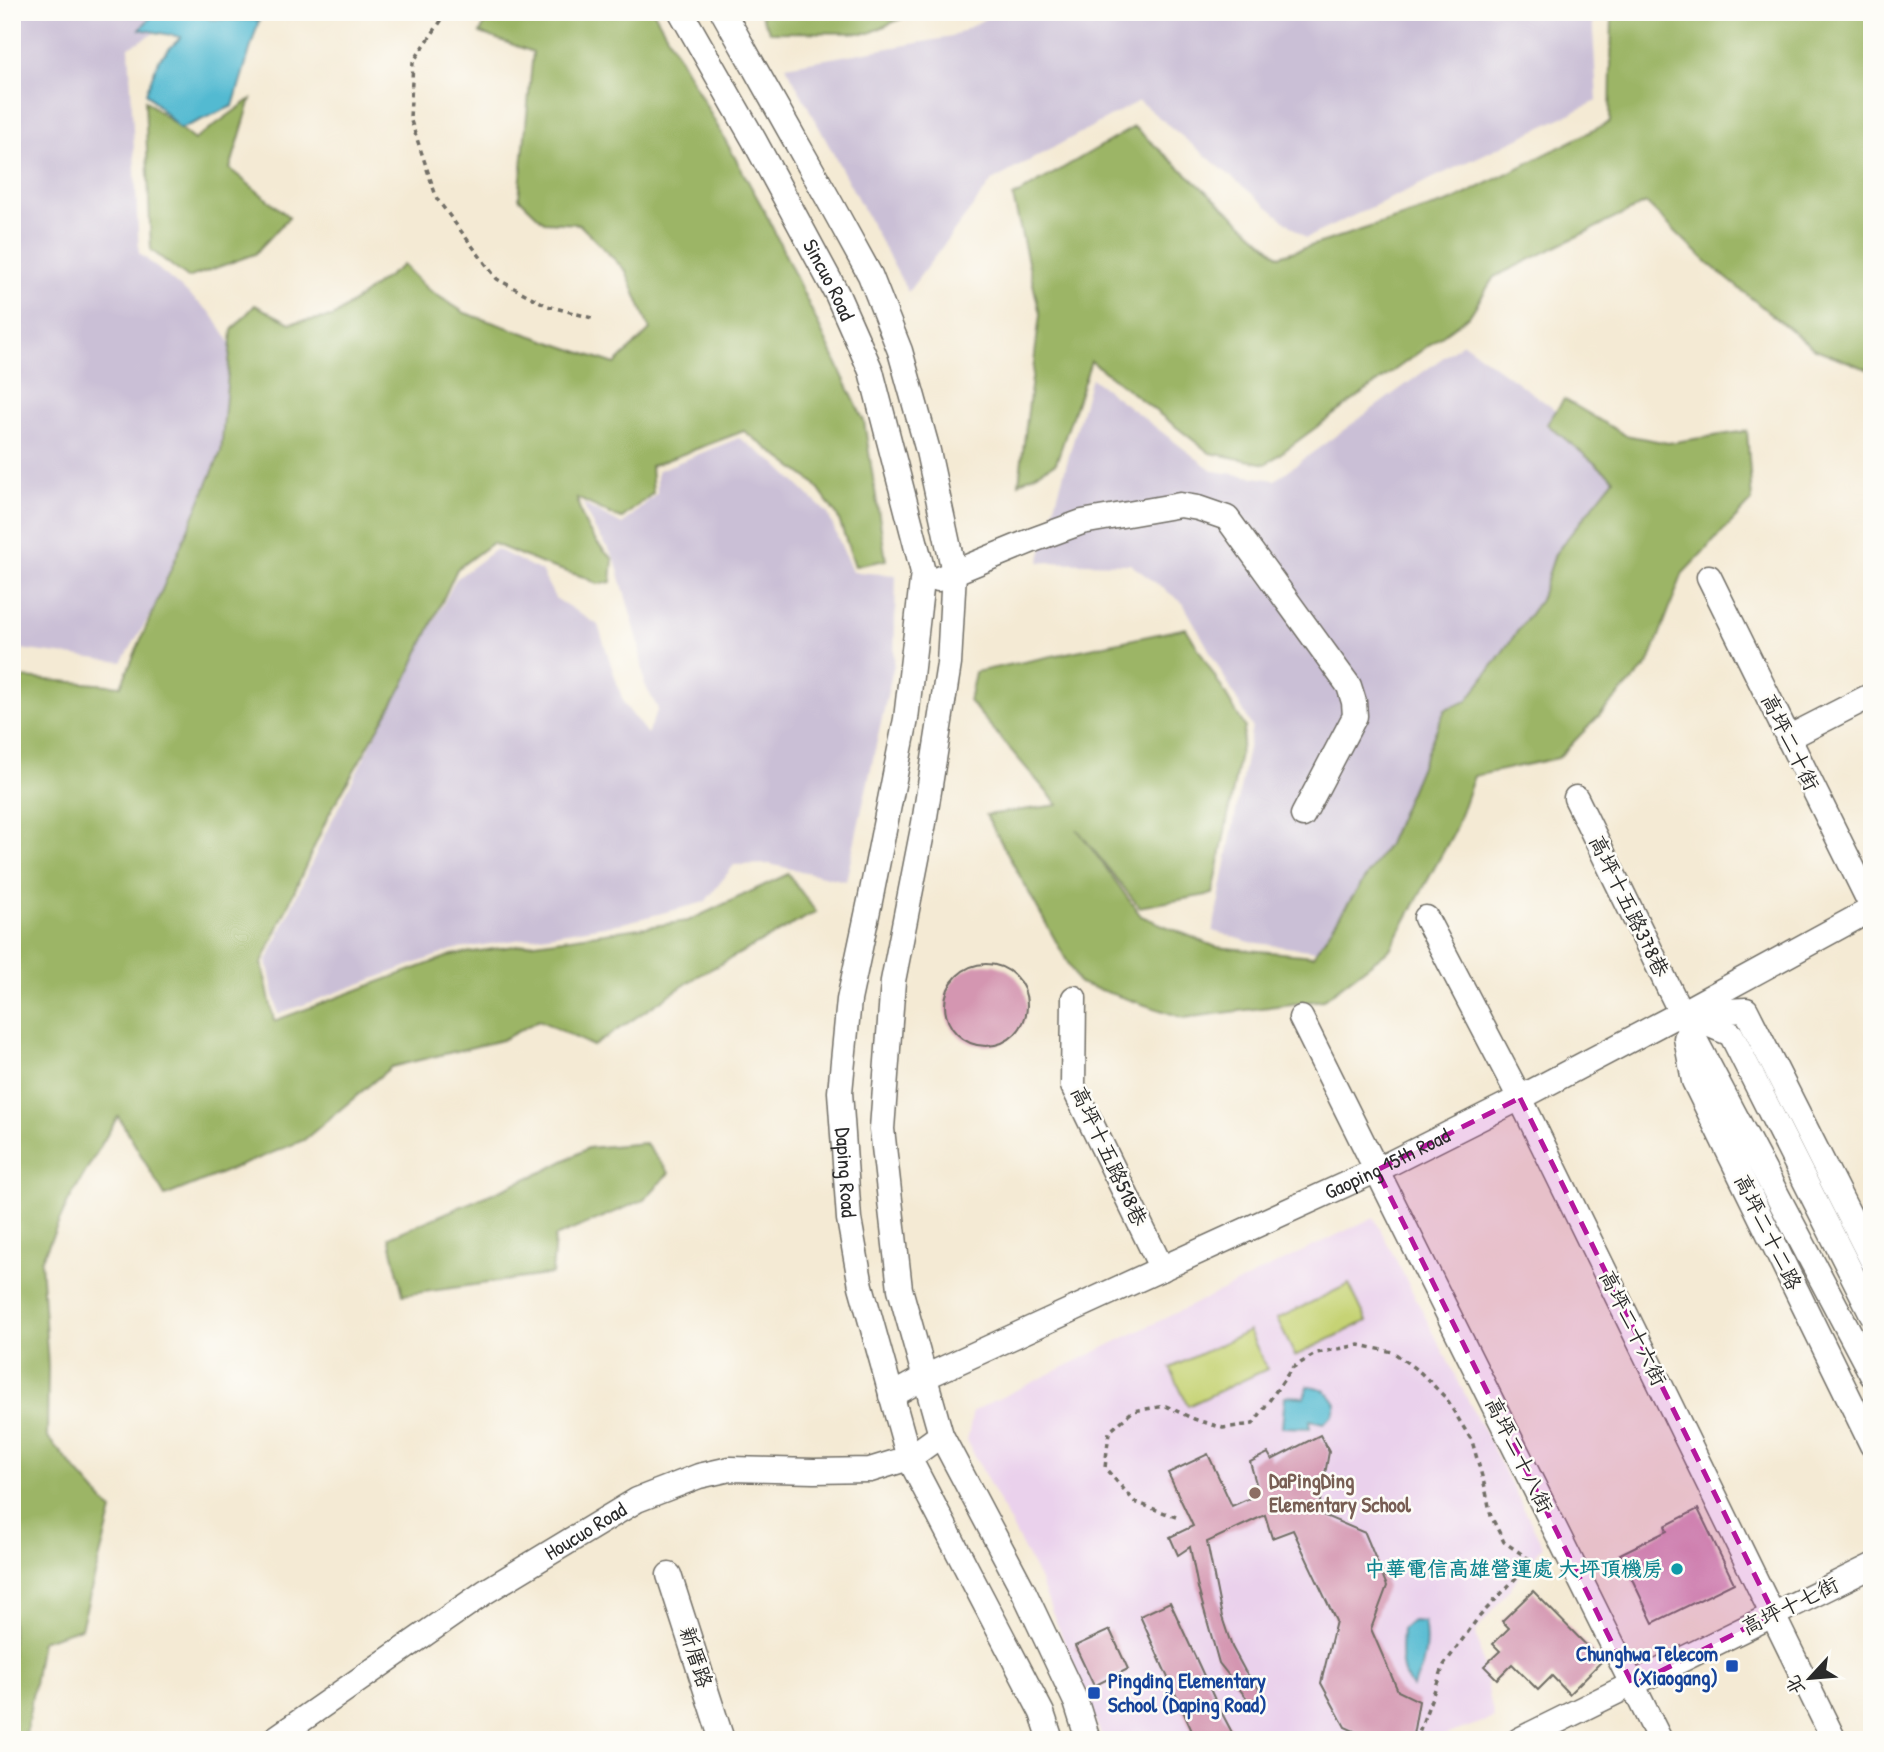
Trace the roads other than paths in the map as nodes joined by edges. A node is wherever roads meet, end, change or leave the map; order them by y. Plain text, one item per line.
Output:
1 (681, 12) edge
2 (723, 12) edge
3 (954, 572) junction
4 (1709, 577) dead end
5 (922, 578) junction
6 (1872, 695) edge
7 (1788, 738) junction
8 (1576, 798) dead end
9 (1303, 815) dead end
10 (1872, 908) edge
11 (1426, 918) dead end
12 (1074, 998) dead end
13 (1681, 1013) junction
14 (1301, 1018) dead end
15 (1520, 1098) junction
16 (1377, 1170) junction
17 (1872, 1260) edge
18 (1162, 1269) junction
19 (1872, 1314) edge
20 (1872, 1375) edge
21 (925, 1377) junction
22 (891, 1396) junction
23 (940, 1435) junction
24 (1872, 1446) edge
25 (909, 1458) junction
26 (1872, 1566) edge
27 (669, 1575) dead end
28 (1774, 1614) junction
29 (1633, 1685) junction
30 (273, 1740) edge
31 (722, 1740) edge
32 (1051, 1740) edge
33 (1088, 1740) edge
34 (1519, 1740) edge
35 (1660, 1740) edge
36 (1834, 1740) edge

1 - 5 street, Sincuo Road
2 - 3 street, Sincuo Road
3 - 5 street
3 - 9 street
3 - 21 street, Daping Road
4 - 7 street, 高坪二十街
5 - 22 street, Daping Road
6 - 7 street
7 - 10 street, 高坪二十街
8 - 13 street, 高坪十五路378巷
10 - 13 street, Gaoping 15th Road
11 - 15 street, 高坪二十六街
12 - 18 street, 高坪十五路518巷
13 - 15 street, Gaoping 15th Road
13 - 17 street
13 - 19 street
13 - 20 street, 高坪二十二路
13 - 24 street, 高坪二十二路
14 - 16 street, 高坪二十八街
15 - 16 street, Gaoping 15th Road
15 - 28 street, 高坪二十六街
16 - 18 street, Gaoping 15th Road
16 - 29 street, 高坪二十八街
18 - 21 street, Gaoping 15th Road
21 - 22 street, Gaoping 15th Road
21 - 23 street, Daping Road
22 - 25 street, Daping Road
23 - 25 street, Houcuo Road
23 - 33 street, Daping Road
25 - 30 street, Houcuo Road
25 - 32 street, Daping Road
26 - 28 street, 高坪十七街
27 - 31 street, 新厝路
28 - 29 street, 高坪十七街
28 - 36 street, 高坪二十六街
29 - 34 street, 高坪十七街
29 - 35 street, 高坪二十八街

